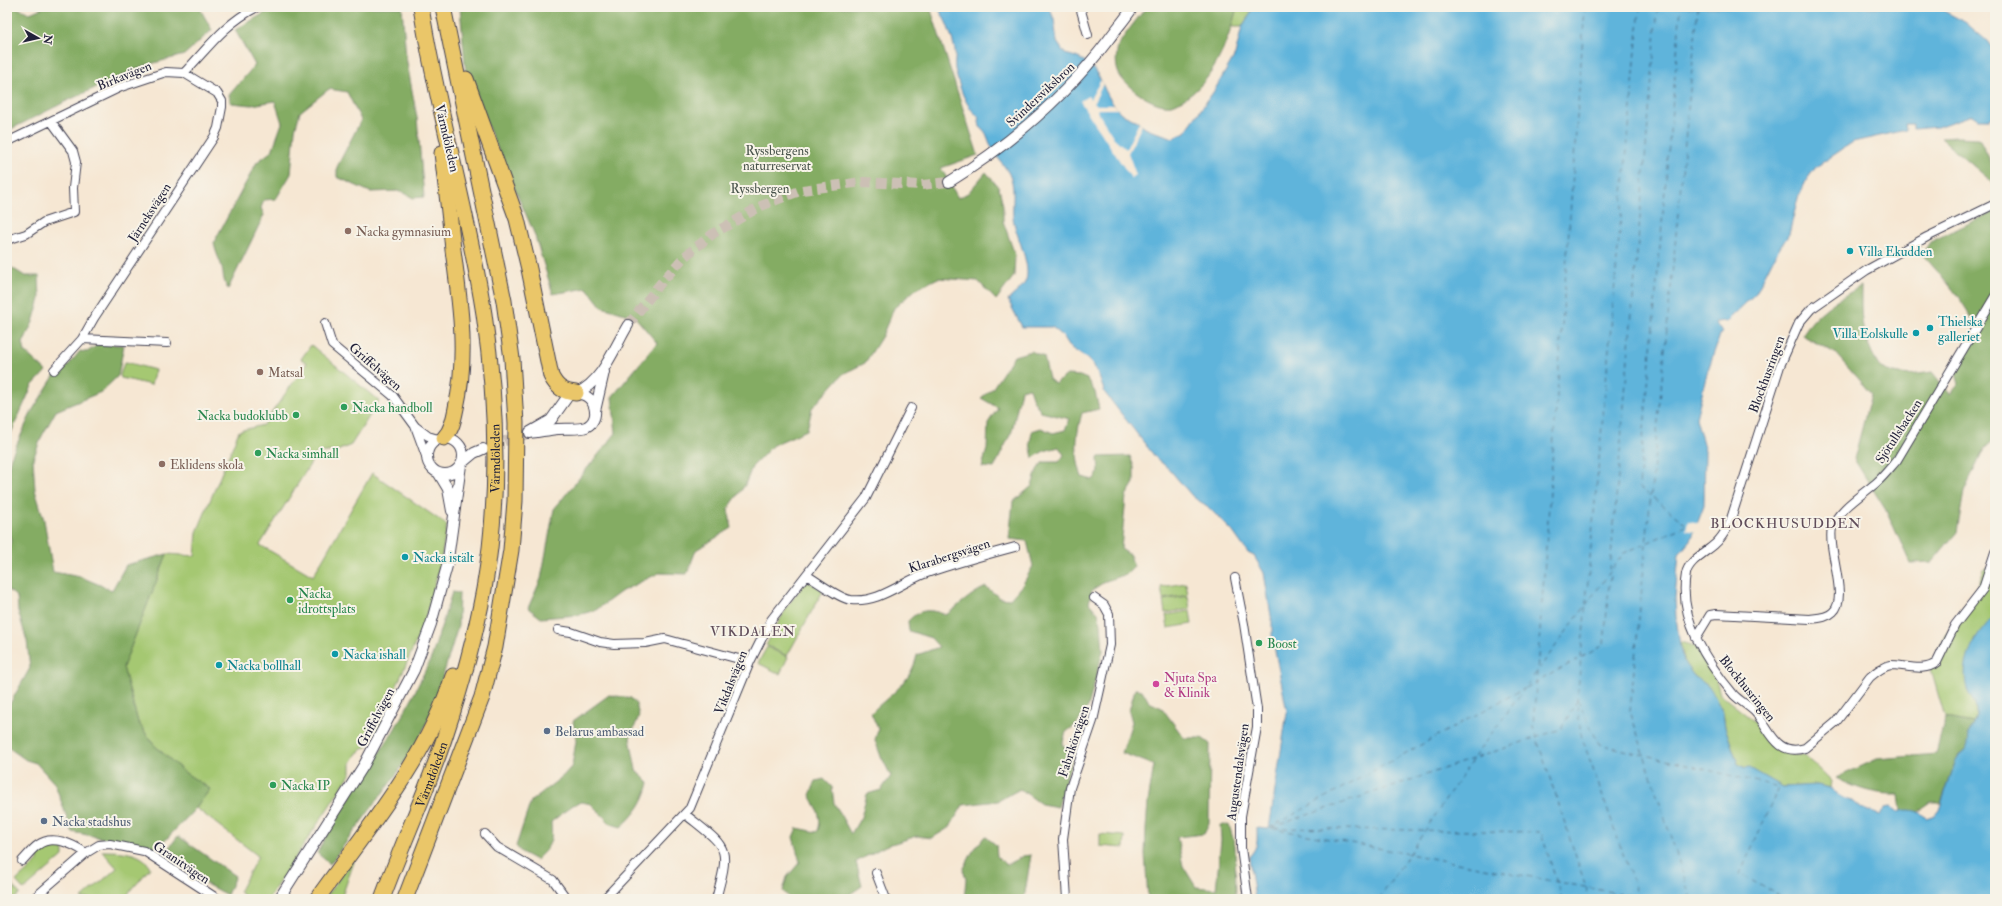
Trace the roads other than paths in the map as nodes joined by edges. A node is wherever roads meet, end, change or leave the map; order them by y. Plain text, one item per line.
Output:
1 (257, 7) edge
2 (421, 7) edge
3 (443, 7) edge
4 (1080, 7) edge
5 (1133, 7) edge
6 (1088, 35) dead end
7 (449, 36) junction
8 (432, 67) junction
9 (184, 74) junction
10 (51, 121) junction
11 (7, 142) edge
12 (949, 182) tunnel mouth
13 (1995, 204) edge
14 (7, 240) edge
15 (1995, 296) edge
16 (324, 323) dead end
17 (628, 325) tunnel mouth
18 (82, 339) junction
19 (166, 342) dead end
20 (611, 356) junction
21 (54, 370) dead end
22 (576, 393) junction
23 (911, 408) dead end
24 (595, 413) junction
25 (415, 426) junction
26 (441, 439) junction
27 (459, 445) junction
28 (426, 456) junction
29 (461, 464) junction
30 (440, 474) junction
31 (453, 529) junction
32 (1015, 547) dead end
33 (1995, 552) edge
34 (806, 575) junction
35 (1235, 578) dead end
36 (484, 587) junction
37 (1094, 598) dead end
38 (558, 630) dead end
39 (1696, 638) junction
40 (750, 662) junction
41 (482, 697) junction
42 (685, 814) junction
43 (485, 834) dead end
44 (86, 853) junction
45 (22, 861) dead end
46 (876, 873) dead end
47 (33, 899) edge
48 (218, 899) edge
49 (279, 899) edge
50 (317, 899) edge
51 (382, 899) edge
52 (405, 899) edge
53 (416, 899) edge
54 (567, 899) edge
55 (604, 899) edge
56 (716, 899) edge
57 (886, 899) edge
58 (1067, 899) edge
59 (1248, 899) edge

1 - 9 street
2 - 8 highway, Värmdöleden
3 - 7 highway, Värmdöleden
4 - 6 street
5 - 12 street, Svindersviksbron
7 - 22 highway
7 - 41 highway, Värmdöleden
8 - 26 highway
8 - 36 highway, Värmdöleden
9 - 10 street, Birkavägen
9 - 18 street, Järneksvägen
10 - 11 street, Birkavägen
10 - 14 street
13 - 39 street, Blockhusringen
15 - 39 street, Sjötullsbacken
16 - 25 street, Griffelvägen
17 - 20 street
18 - 19 street
18 - 21 street, Järneksvägen
20 - 22 street
20 - 24 street
22 - 24 street
22 - 24 street
23 - 34 street, Vikdalsvägen
25 - 26 street, Griffelvägen
25 - 28 street, Griffelvägen
26 - 27 street
26 - 28 street
27 - 29 street
27 - 29 street
28 - 30 street
29 - 30 street
29 - 31 street, Griffelvägen
30 - 31 street, Griffelvägen
31 - 49 street, Griffelvägen
32 - 34 street, Klarabergsvägen
33 - 39 street, Blockhusringen
34 - 40 street, Vikdalsvägen
35 - 59 street, Augustendalsvägen
36 - 50 highway
36 - 51 highway, Värmdöleden
37 - 58 street, Fabrikörvägen
38 - 40 street
40 - 42 street, Vikdalsvägen
41 - 52 highway, Värmdöleden
41 - 53 highway
42 - 55 street, Vikdalsvägen
42 - 56 street
43 - 54 street
44 - 45 street
44 - 47 street, Granitvägen
44 - 48 street, Granitvägen
46 - 57 street

